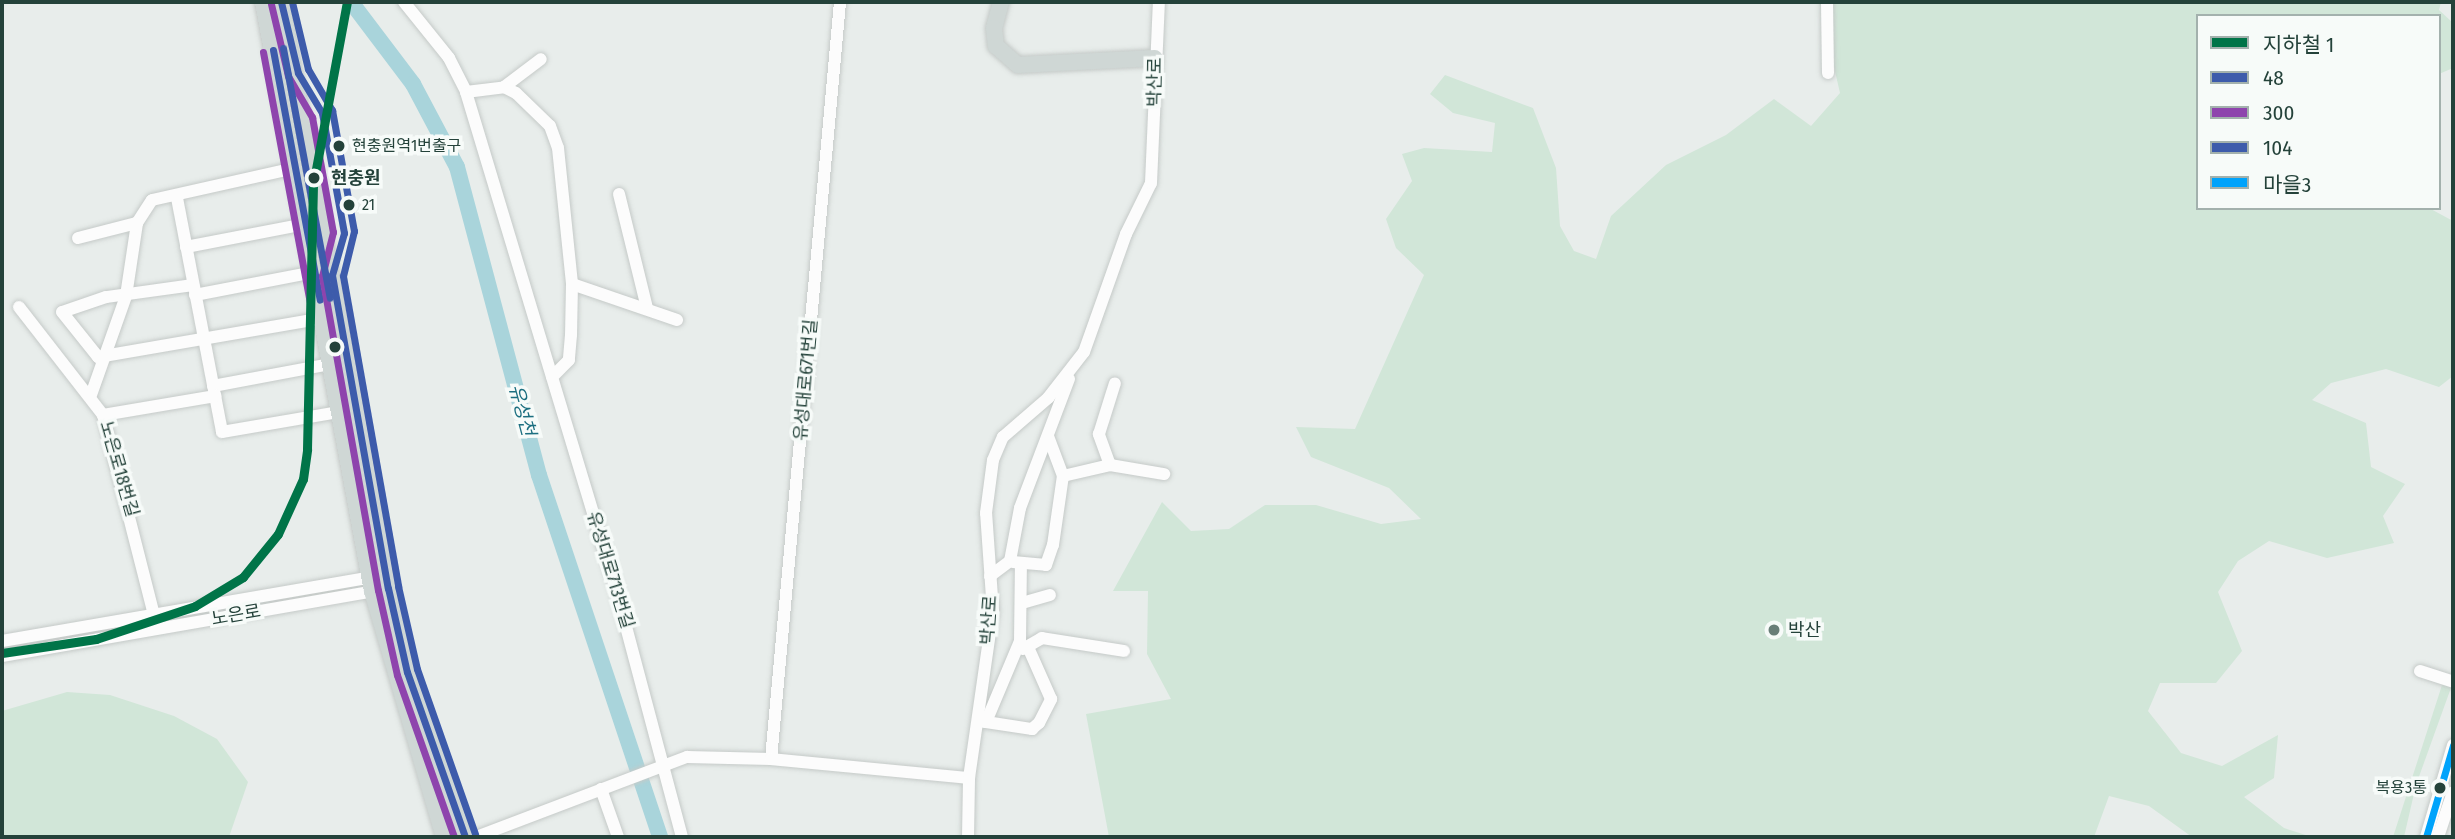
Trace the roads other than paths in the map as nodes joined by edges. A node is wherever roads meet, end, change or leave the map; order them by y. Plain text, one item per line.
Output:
1 (263, 2) edge
2 (273, 2) edge
3 (281, 2) edge
4 (404, 2) edge
5 (840, 2) edge
6 (1001, 2) edge
7 (1159, 2) edge
8 (1827, 2) edge
9 (288, 35) junction
10 (1156, 58) junction
11 (541, 60) dead end
12 (1828, 73) dead end
13 (504, 87) junction
14 (466, 92) junction
15 (295, 168) junction
16 (619, 194) dead end
17 (177, 198) junction
18 (137, 223) junction
19 (306, 224) junction
20 (78, 238) dead end
21 (186, 247) junction
22 (315, 272) junction
23 (572, 284) junction
24 (194, 290) junction
25 (126, 296) junction
26 (19, 307) dead end
27 (647, 308) junction
28 (324, 318) junction
29 (677, 320) dead end
30 (204, 341) junction
31 (105, 356) junction
32 (331, 364) junction
33 (1070, 373) junction
34 (552, 377) junction
35 (1115, 383) dead end
36 (214, 391) junction
37 (91, 395) junction
38 (340, 412) junction
39 (103, 415) junction
40 (1048, 436) junction
41 (1110, 465) junction
42 (1164, 474) dead end
43 (1063, 476) junction
44 (1015, 562) junction
45 (990, 576) junction
46 (379, 583) junction
47 (1050, 595) dead end
48 (1022, 603) junction
49 (154, 615) junction
50 (2, 641) edge
51 (1022, 649) junction
52 (1124, 651) dead end
53 (2, 656) edge
54 (2420, 671) dead end
55 (2453, 682) edge
56 (982, 721) junction
57 (2453, 745) edge
58 (771, 759) junction
59 (663, 763) junction
60 (969, 778) junction
61 (601, 789) junction
62 (2453, 792) edge
63 (444, 837) edge
64 (465, 837) edge
65 (476, 837) edge
66 (618, 837) edge
67 (682, 837) edge
68 (968, 837) edge
69 (2426, 837) edge
70 (2438, 837) edge

1 - 15 main road
2 - 9 main road
3 - 9 main road
4 - 14 street, 유성대로713번길
5 - 58 street, 유성대로671번길
6 - 10 main road
7 - 10 street, 박산로
8 - 12 street
9 - 46 main road
10 - 33 street, 박산로
11 - 13 street
13 - 14 street
13 - 23 street
14 - 34 street, 유성대로713번길
15 - 17 street
15 - 19 main road
16 - 27 street
17 - 18 street
17 - 21 street
18 - 20 street
18 - 25 street
19 - 21 street
19 - 22 main road
21 - 24 street
22 - 24 street
22 - 28 main road
23 - 27 street
23 - 34 street
24 - 25 street
24 - 30 street
25 - 31 street
25 - 31 street
26 - 37 street, 노은로18번길
27 - 29 street
28 - 30 street
28 - 32 main road
30 - 31 street
30 - 36 street
31 - 37 street
32 - 36 street
32 - 38 main road
33 - 40 street
33 - 45 street, 박산로
34 - 59 street, 유성대로713번길
35 - 41 street
36 - 38 street
36 - 39 street
37 - 39 street, 노은로18번길
38 - 46 main road
39 - 49 street, 노은로18번길
40 - 43 street
40 - 44 street
41 - 42 street
41 - 43 street
43 - 44 street
44 - 45 street
44 - 48 street
45 - 56 street, 박산로
46 - 49 street, 노은로
46 - 53 street, 노은로
46 - 63 main road
46 - 64 main road
47 - 48 street
48 - 51 street
49 - 50 street, 노은로
51 - 52 street
51 - 56 street
51 - 56 street
54 - 55 street
56 - 60 street, 박산로
57 - 69 street
58 - 59 street
58 - 60 street
59 - 61 street
59 - 67 street, 유성대로713번길
60 - 68 street, 박산로
61 - 65 street
61 - 66 street
62 - 70 street

